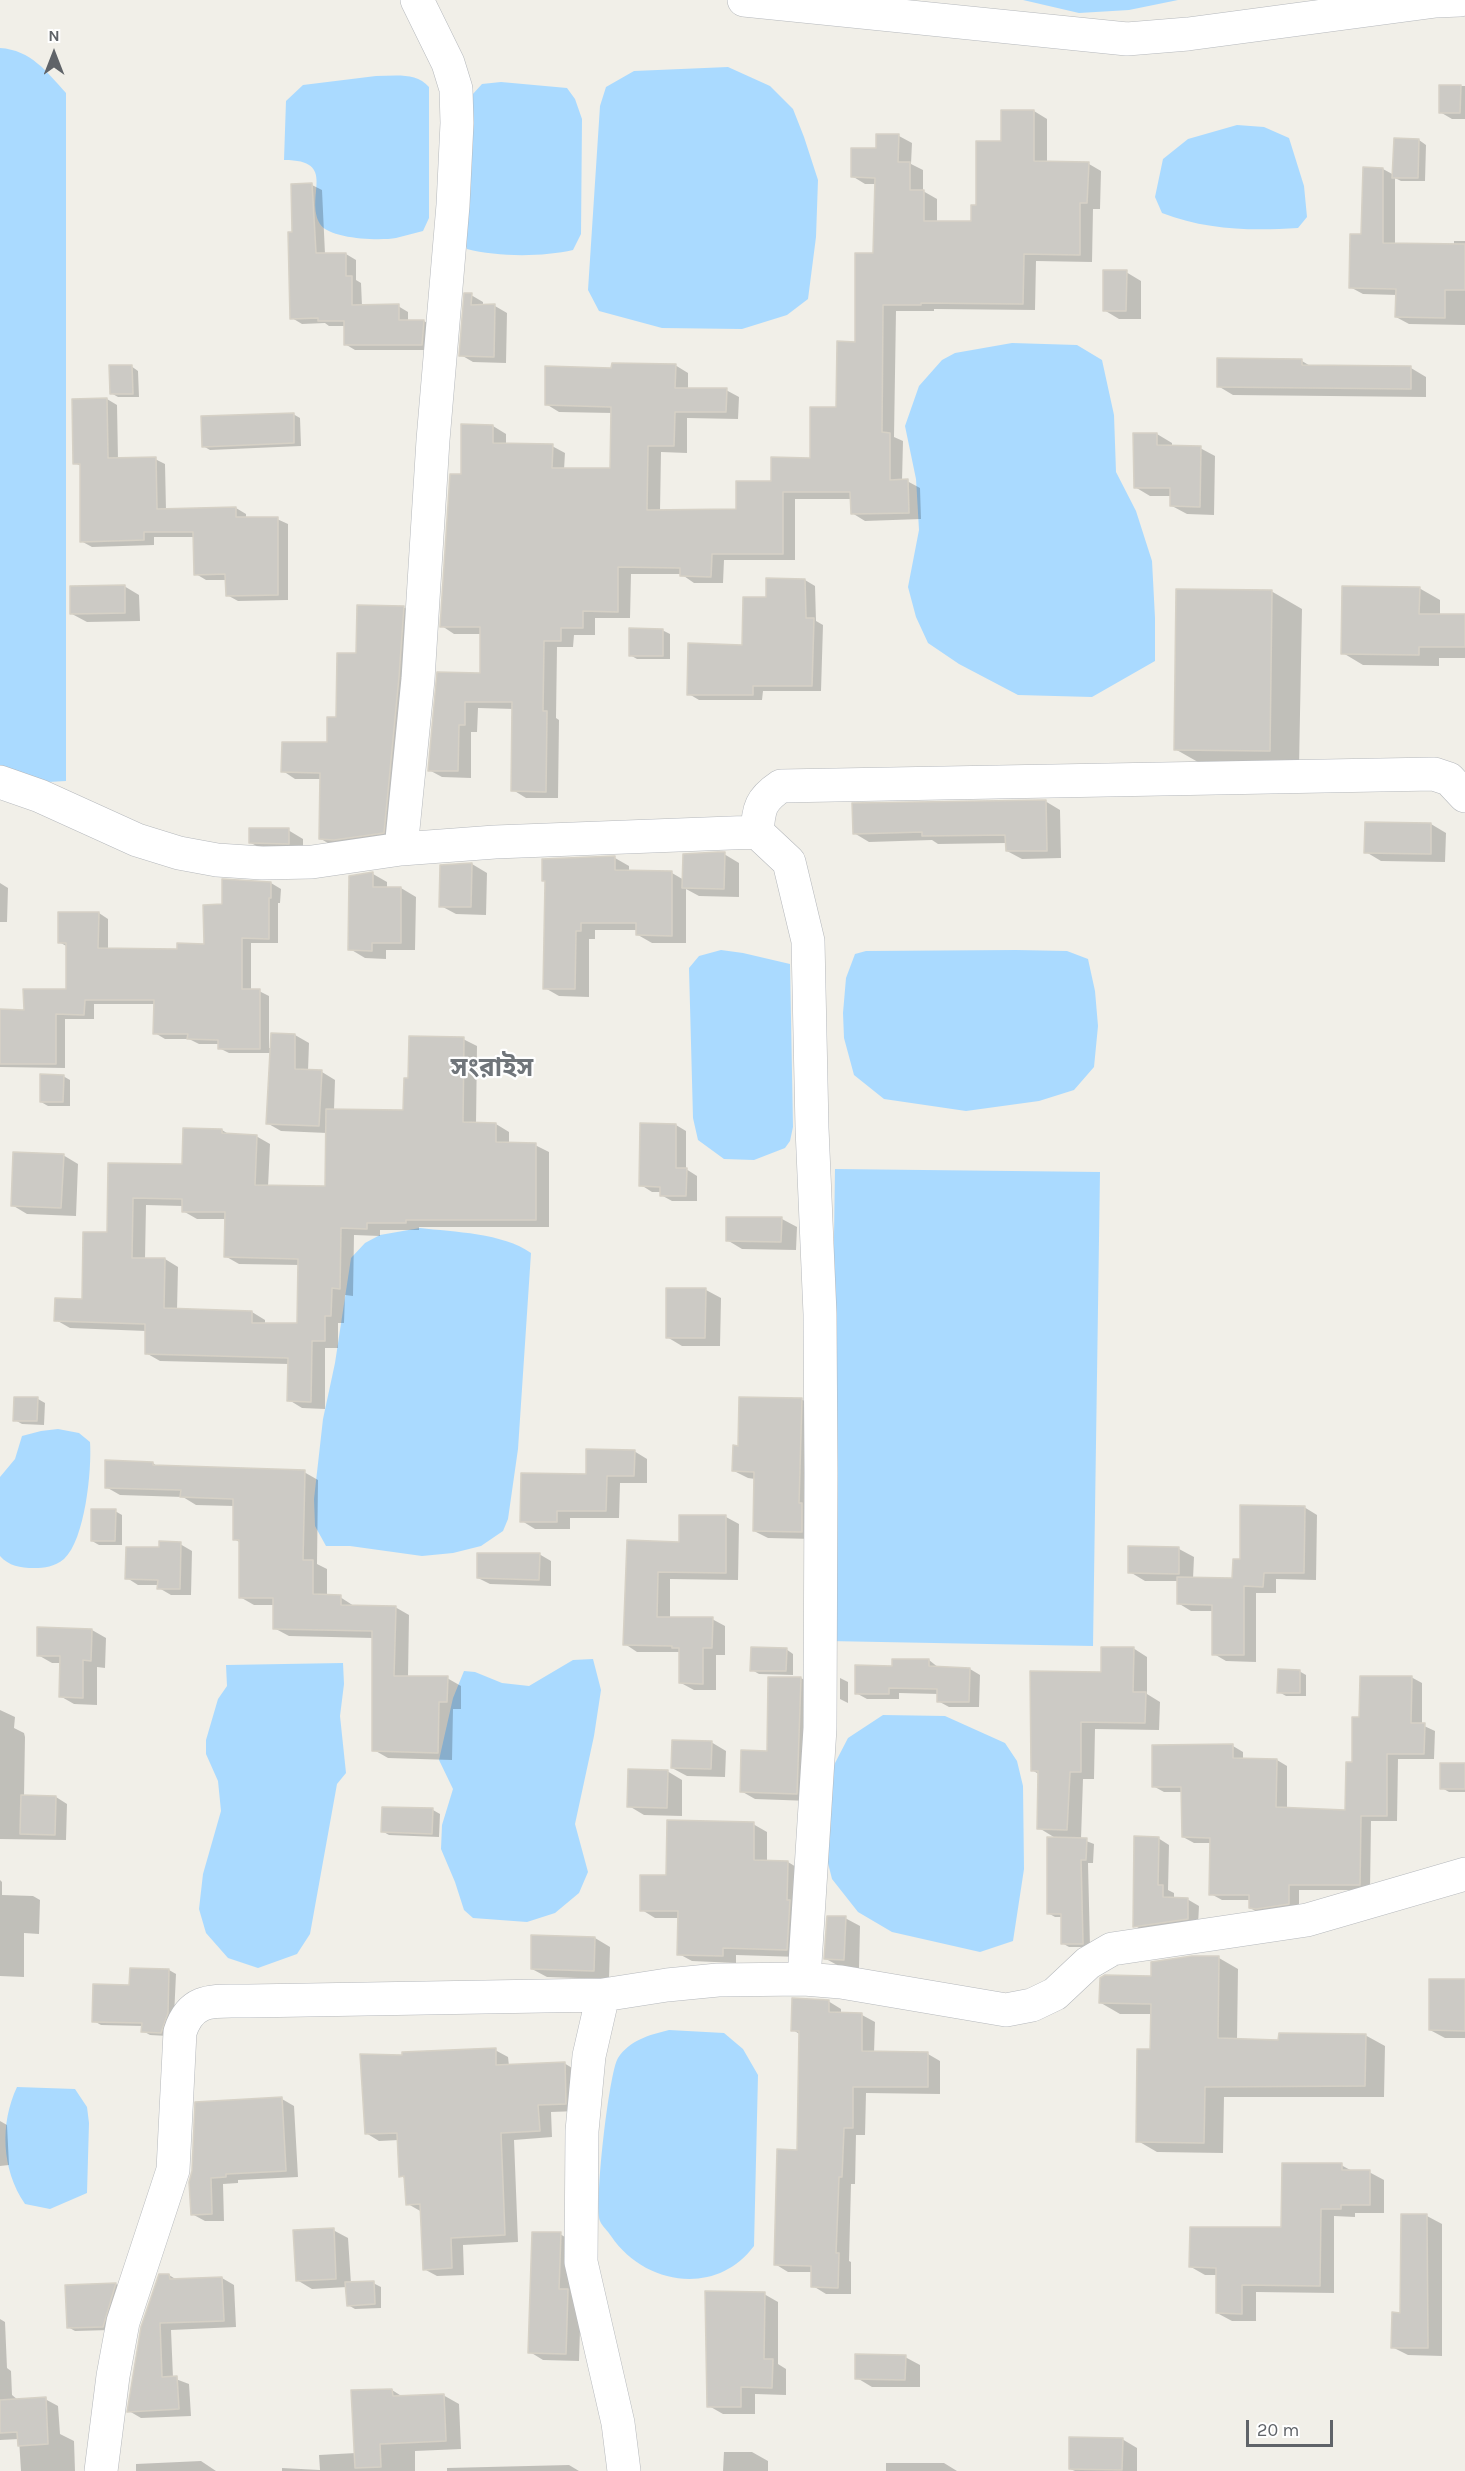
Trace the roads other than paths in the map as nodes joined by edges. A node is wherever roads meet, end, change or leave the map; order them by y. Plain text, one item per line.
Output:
1 (417, 0) edge
2 (744, 0) edge
3 (1460, 0) edge
4 (0, 782) edge
5 (1465, 796) edge
6 (757, 832) junction
7 (401, 849) junction
8 (1465, 1874) edge
9 (804, 1979) junction
10 (603, 1995) junction
11 (101, 2471) edge
12 (624, 2471) edge

1 - 7 street
2 - 3 street
4 - 7 street
5 - 6 street
6 - 7 street
6 - 9 street
8 - 9 street
9 - 10 street
10 - 11 street
10 - 12 street

